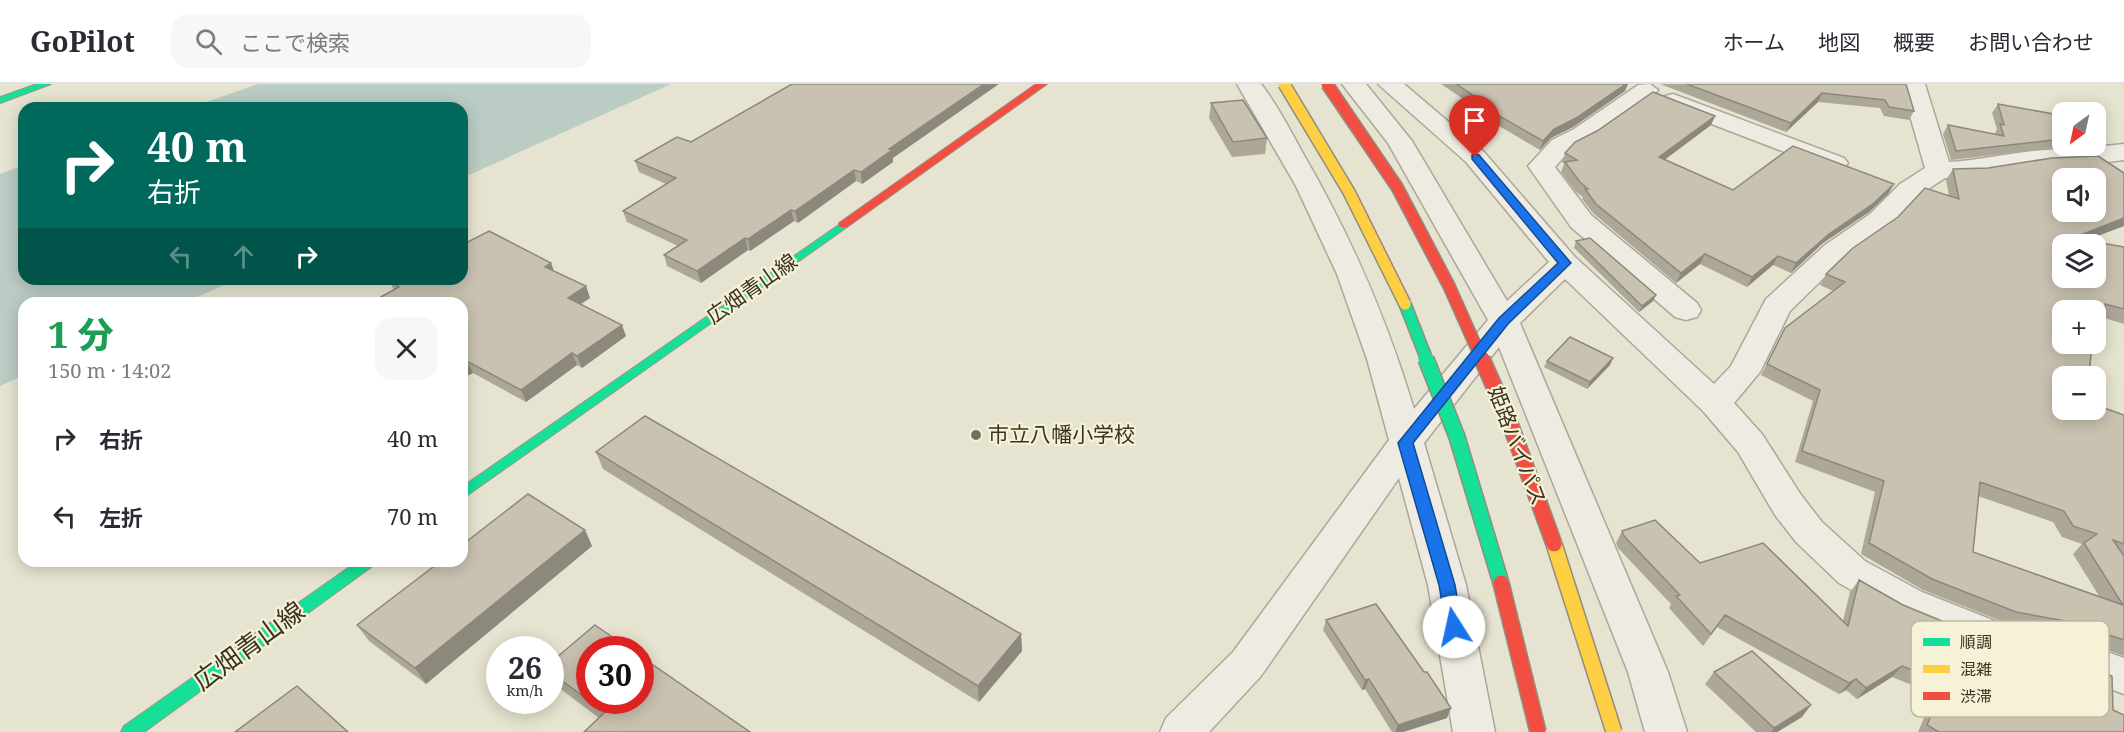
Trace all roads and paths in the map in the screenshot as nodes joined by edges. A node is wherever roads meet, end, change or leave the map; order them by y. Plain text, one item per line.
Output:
1 (46, 84) edge
2 (1042, 84) edge
3 (1249, 84) edge
4 (1284, 84) edge
5 (1327, 84) edge
6 (1354, 84) edge
7 (1390, 84) edge
8 (1913, 84) edge
9 (1639, 87) edge
10 (0, 100) edge
11 (2124, 152) edge
12 (1855, 170) edge
13 (1939, 171) junction
14 (1565, 263) junction
15 (1686, 310) dead end
16 (1504, 321) junction
17 (1715, 403) junction
18 (1405, 443) junction
19 (468, 490) edge
20 (361, 567) edge
21 (1954, 621) edge
22 (2109, 670) edge
23 (2124, 675) edge
24 (130, 732) edge
25 (1181, 732) edge
26 (1473, 732) edge
27 (1538, 732) edge
28 (1614, 732) edge
29 (1666, 732) edge

1 - 10 main road
2 - 19 main road, 広畑青山線
3 - 18 street
4 - 27 main road, bridge
5 - 28 main road, 姫路バイパス, bridge
6 - 16 street
7 - 14 street
8 - 13 street
9 - 12 street
9 - 15 street
11 - 13 street
13 - 17 street
14 - 16 street
14 - 17 street
16 - 18 street
16 - 29 street
17 - 21 street
18 - 25 street
18 - 26 street
20 - 24 main road, 広畑青山線
22 - 23 street

